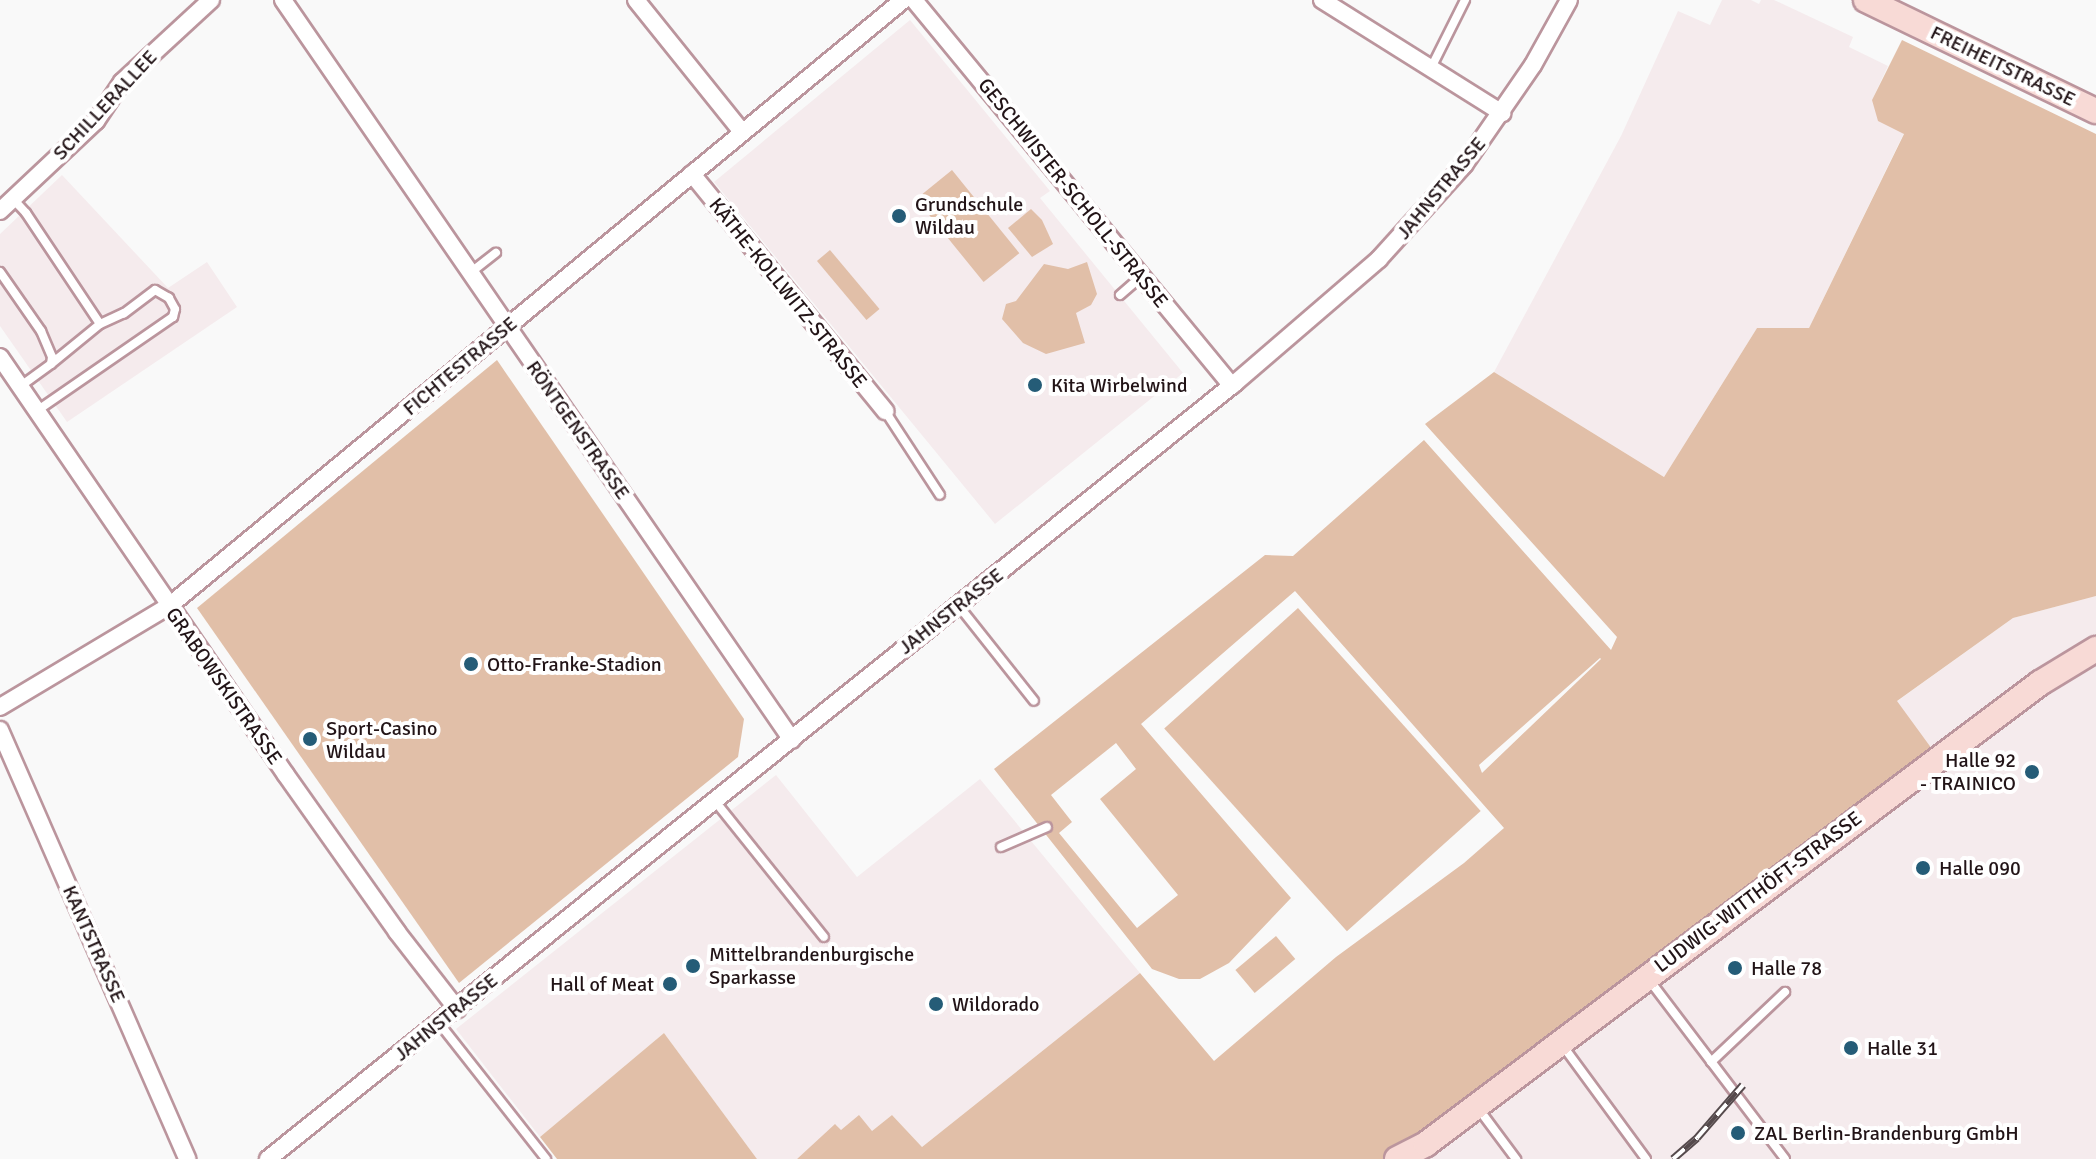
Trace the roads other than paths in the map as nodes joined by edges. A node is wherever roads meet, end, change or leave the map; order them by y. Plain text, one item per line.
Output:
1 (211, 0) edge
2 (283, 0) edge
3 (636, 0) edge
4 (903, 0) edge
5 (914, 0) edge
6 (1465, 0) edge
7 (1569, 0) edge
8 (1866, 0) edge
9 (1333, 3) edge
10 (1904, 8) edge
11 (1431, 68) junction
12 (2096, 111) edge
13 (1502, 113) junction
14 (742, 132) junction
15 (692, 174) junction
16 (13, 199) junction
17 (0, 211) edge
18 (496, 253) dead end
19 (0, 272) edge
20 (470, 273) junction
21 (1141, 277) junction
22 (1120, 295) dead end
23 (100, 324) junction
24 (506, 326) junction
25 (0, 357) edge
26 (51, 364) junction
27 (21, 386) junction
28 (1232, 386) junction
29 (38, 410) junction
30 (885, 411) joint
31 (940, 495) dead end
32 (958, 605) junction
33 (169, 606) junction
34 (2096, 649) edge
35 (1034, 701) dead end
36 (0, 707) edge
37 (0, 730) edge
38 (792, 740) junction
39 (715, 801) junction
40 (1047, 827) dead end
41 (1001, 847) dead end
42 (824, 937) dead end
43 (1647, 976) junction
44 (1785, 992) dead end
45 (457, 1009) junction
46 (439, 1023) junction
47 (1560, 1042) junction
48 (1711, 1062) junction
49 (1476, 1105) junction
50 (1420, 1151) edge
51 (187, 1159) edge
52 (268, 1159) edge
53 (546, 1159) edge
54 (1397, 1159) edge
55 (1516, 1159) edge
56 (1646, 1159) edge
57 (1785, 1159) edge

1 - 16 street, SCHILLERALLEE
2 - 20 street, RÖNTGENSTRASSE
3 - 14 street
4 - 14 street, FICHTESTRASSE
5 - 21 street, GESCHWISTER-SCHOLL-STRASSE
6 - 11 lane
7 - 13 street, JAHNSTRASSE
8 - 10 street, FREIHEITSTRASSE
9 - 11 street
10 - 12 street, FREIHEITSTRASSE
11 - 13 street
13 - 28 street, JAHNSTRASSE
14 - 15 street, FICHTESTRASSE
15 - 24 street, FICHTESTRASSE
15 - 30 street, KÄTHE-KOLLWITZ-STRASSE
16 - 17 street, SCHILLERALLEE
16 - 23 lane
18 - 20 lane
19 - 26 lane
20 - 24 street, RÖNTGENSTRASSE
21 - 22 lane
21 - 28 street, GESCHWISTER-SCHOLL-STRASSE
23 - 26 lane
23 - 29 lane
24 - 33 street, FICHTESTRASSE
24 - 38 street, RÖNTGENSTRASSE
25 - 27 street, GRABOWSKISTRASSE
26 - 27 lane
27 - 29 street, GRABOWSKISTRASSE
28 - 32 street, JAHNSTRASSE
29 - 33 street, GRABOWSKISTRASSE
30 - 31 lane
32 - 35 lane
32 - 38 street, JAHNSTRASSE
33 - 36 street, FICHTESTRASSE
33 - 45 street, GRABOWSKISTRASSE
34 - 43 street, LUDWIG-WITTHÖFT-STRASSE
37 - 51 street, KANTSTRASSE
38 - 39 street, JAHNSTRASSE
39 - 42 lane
39 - 45 street, JAHNSTRASSE
40 - 41 lane
43 - 47 street, LUDWIG-WITTHÖFT-STRASSE
43 - 48 lane
44 - 48 lane
45 - 46 street, JAHNSTRASSE
46 - 52 street, JAHNSTRASSE
46 - 53 lane
47 - 49 street, LUDWIG-WITTHÖFT-STRASSE
47 - 56 lane
48 - 57 lane
49 - 50 street, LUDWIG-WITTHÖFT-STRASSE
49 - 55 lane
50 - 54 street, LUDWIG-WITTHÖFT-STRASSE

